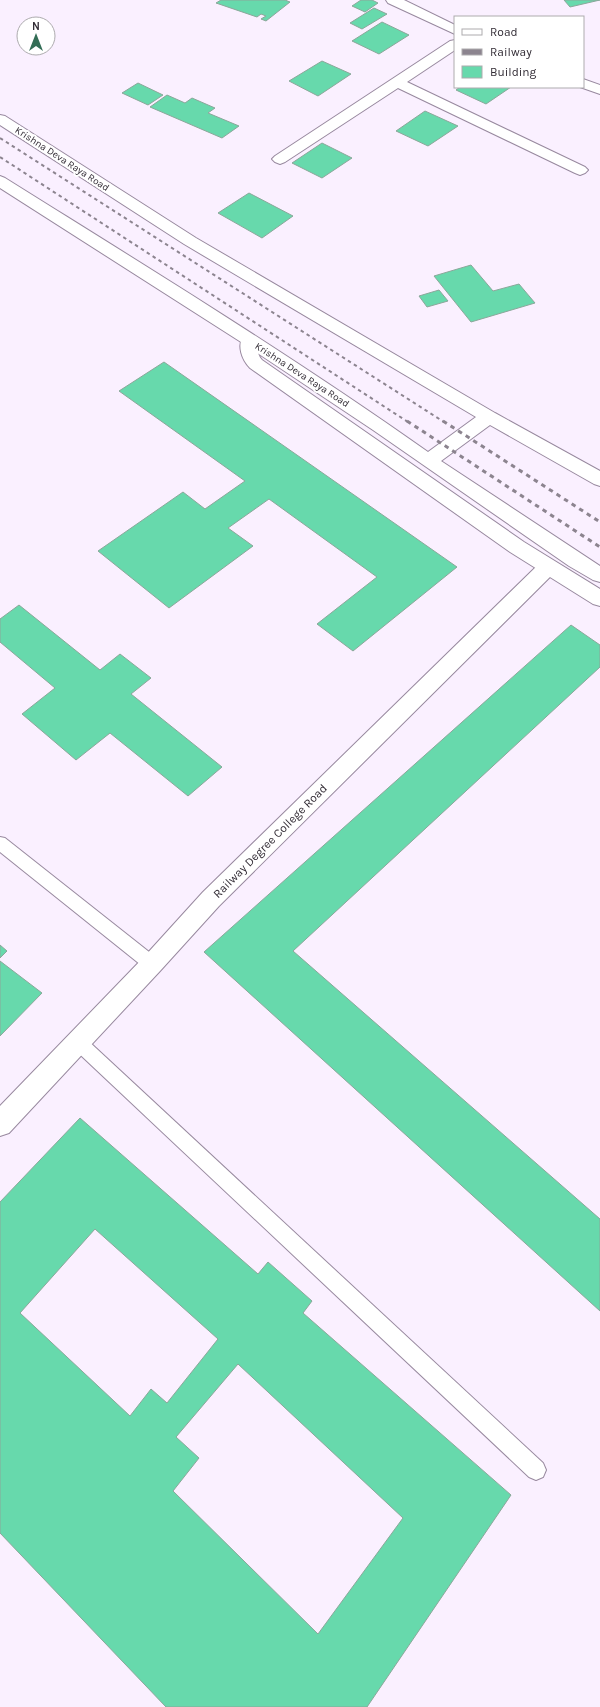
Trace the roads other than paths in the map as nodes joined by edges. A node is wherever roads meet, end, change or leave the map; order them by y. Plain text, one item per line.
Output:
1 (393, 0) edge
2 (454, 30) edge
3 (454, 45) edge
4 (397, 82) junction
5 (584, 83) edge
6 (600, 90) edge
7 (0, 119) edge
8 (280, 159) dead end
9 (580, 170) dead end
10 (0, 181) edge
11 (249, 340) junction
12 (489, 416) junction
13 (428, 461) junction
14 (600, 479) edge
15 (548, 567) junction
16 (600, 575) edge
17 (600, 599) edge
18 (0, 843) edge
19 (152, 964) junction
20 (78, 1042) junction
21 (0, 1124) edge
22 (536, 1470) dead end

1 - 2 street
3 - 4 street
4 - 8 street
4 - 9 street
5 - 6 street
7 - 12 street, Krishna Deva Raya Road
10 - 11 street, Krishna Deva Raya Road
11 - 13 street, Krishna Deva Raya Road
11 - 15 street
12 - 13 street
12 - 14 street, Krishna Deva Raya Road
13 - 16 street, Krishna Deva Raya Road
15 - 17 street
15 - 19 street, Railway Degree College Road
18 - 19 lane
19 - 20 street, Railway Degree College Road
20 - 21 street, Railway Degree College Road
20 - 22 lane

